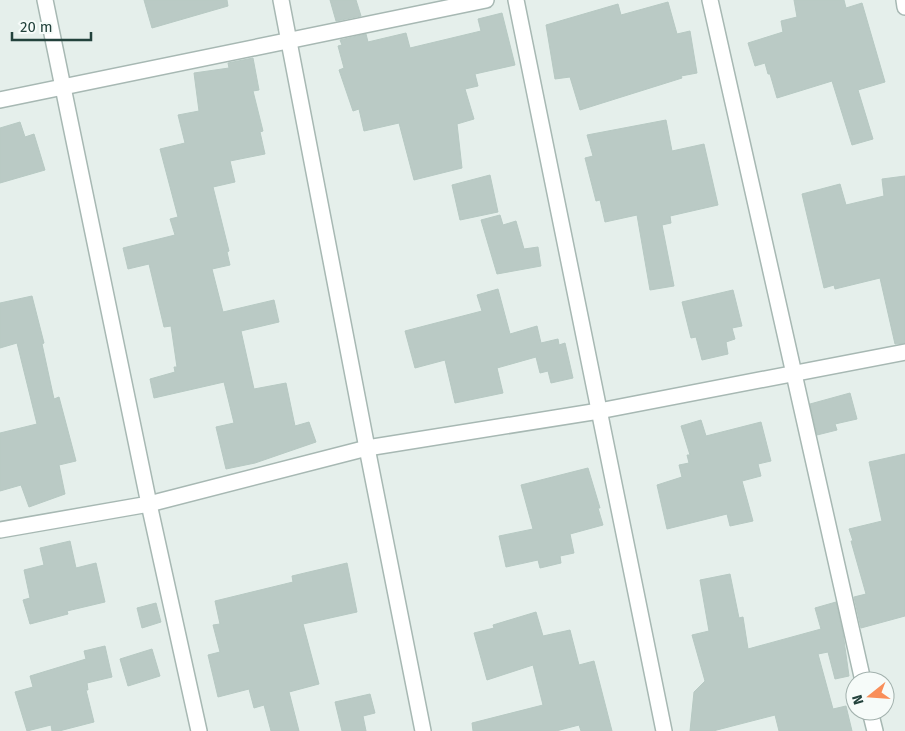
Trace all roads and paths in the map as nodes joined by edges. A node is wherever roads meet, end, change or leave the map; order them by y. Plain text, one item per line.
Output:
1 (45, 0) edge
2 (281, 0) edge
3 (486, 0) edge
4 (516, 0) edge
5 (710, 0) edge
6 (904, 0) edge
7 (905, 7) edge
8 (289, 40) junction
9 (62, 88) junction
10 (0, 100) edge
11 (905, 352) edge
12 (794, 373) junction
13 (599, 411) junction
14 (367, 448) junction
15 (149, 504) junction
16 (0, 530) edge
17 (862, 671) edge
18 (199, 731) edge
19 (423, 731) edge
20 (664, 731) edge

1 - 9 street
2 - 8 street
3 - 8 street
4 - 13 street
5 - 12 street
6 - 7 street
8 - 9 street
8 - 14 street
9 - 10 street
9 - 15 street
11 - 12 street
12 - 13 street
12 - 17 street
13 - 14 street
13 - 20 street
14 - 15 street
14 - 19 street
15 - 16 street
15 - 18 street

